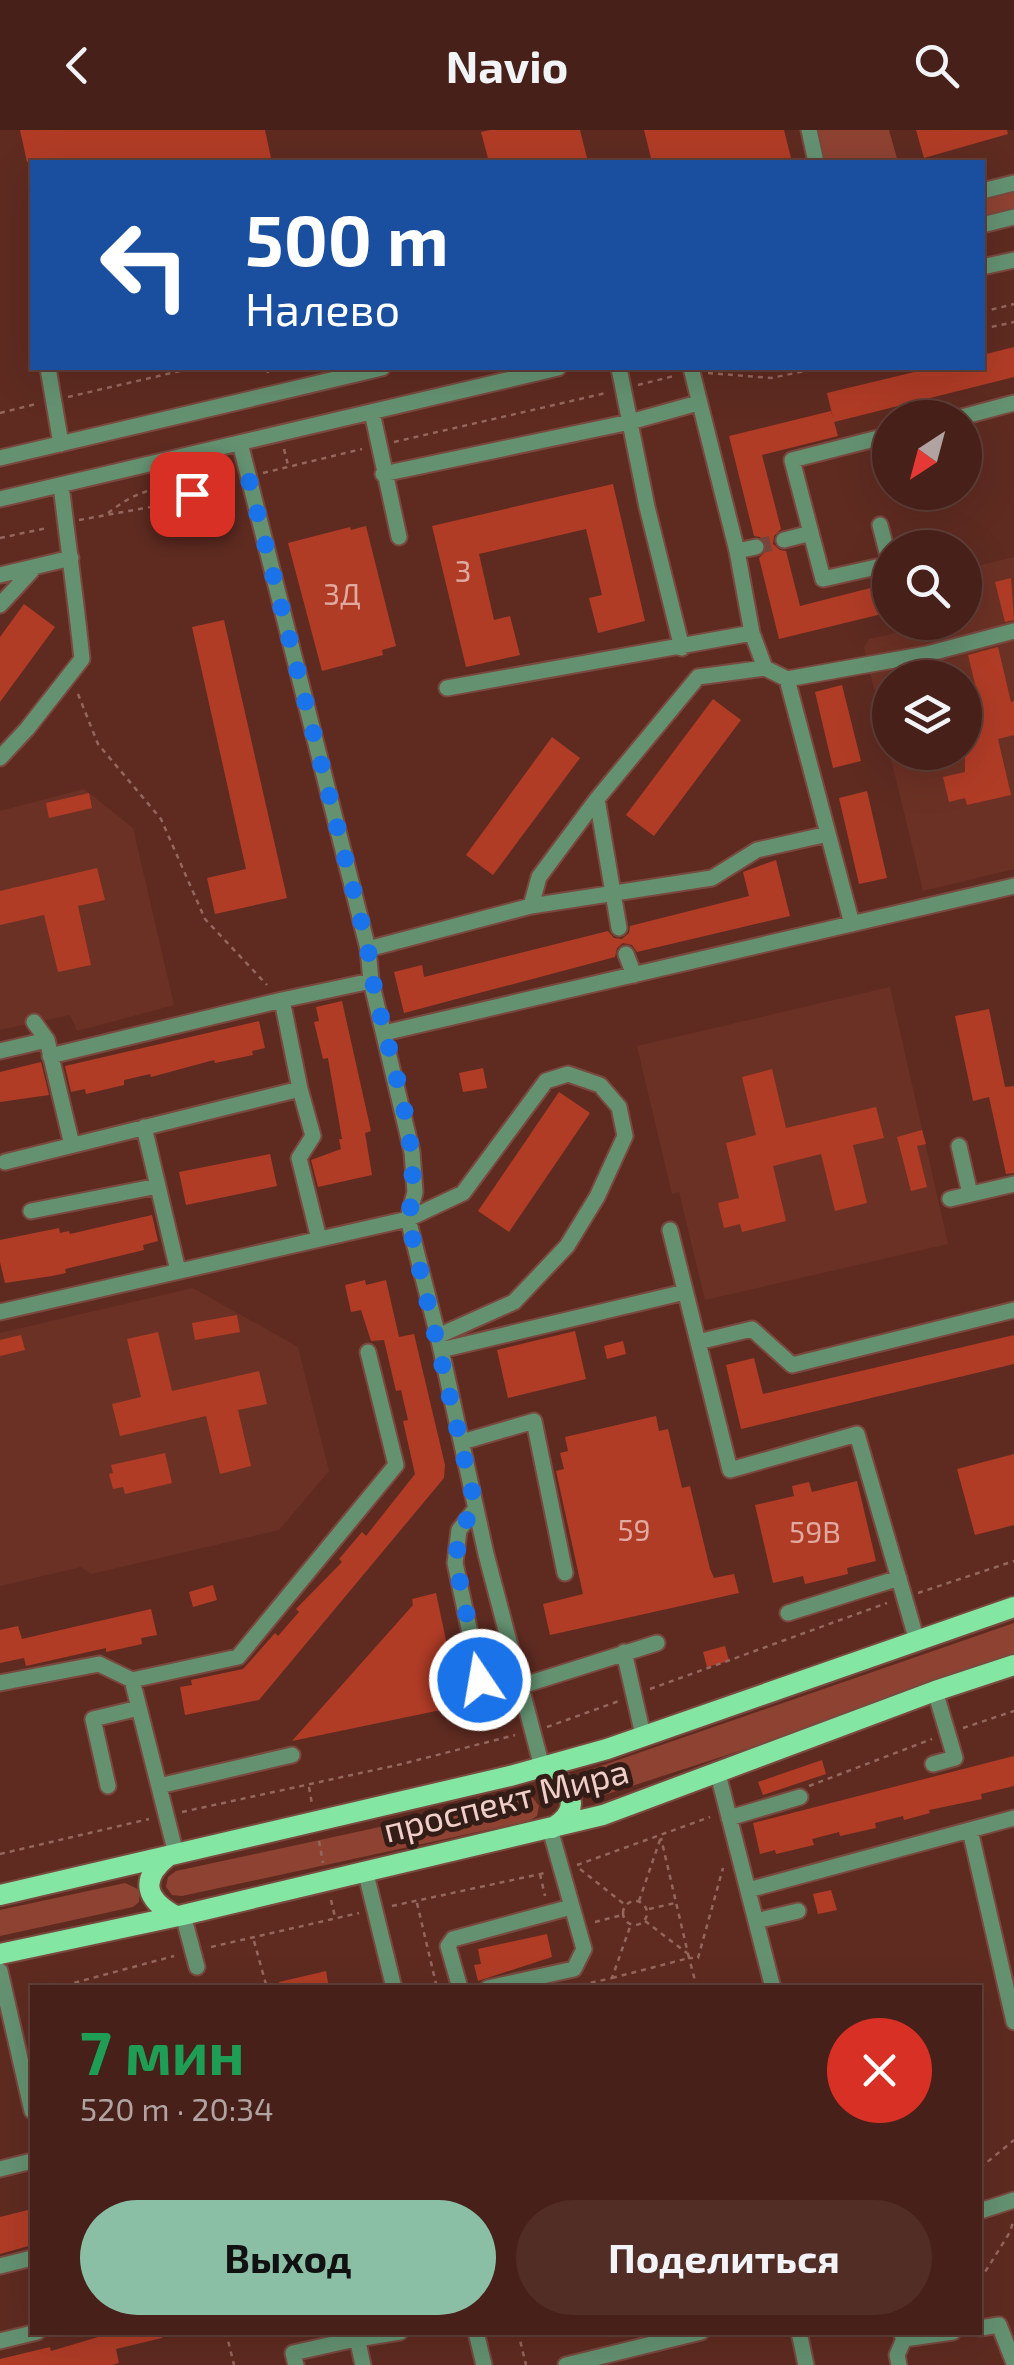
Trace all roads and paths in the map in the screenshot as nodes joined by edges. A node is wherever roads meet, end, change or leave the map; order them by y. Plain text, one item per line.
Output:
1 (809, 130) edge
2 (816, 160) edge
3 (1014, 183) edge
4 (985, 190) edge
5 (1014, 217) edge
6 (985, 224) edge
7 (1014, 260) edge
8 (985, 266) edge
9 (1014, 304) edge
10 (985, 311) edge
11 (1014, 322) edge
12 (985, 329) edge
13 (48, 370) edge
14 (182, 370) edge
15 (550, 370) edge
16 (619, 370) edge
17 (688, 370) edge
18 (691, 370) edge
19 (700, 370) edge
20 (810, 370) edge
21 (342, 372) edge
22 (624, 389) junction
23 (53, 400) junction
24 (698, 403) junction
25 (1014, 403) edge
26 (372, 412) junction
27 (982, 412) edge
28 (0, 413) edge
29 (630, 422) junction
30 (872, 440) edge
31 (240, 443) junction
32 (61, 444) junction
33 (378, 446) junction
34 (0, 458) edge
35 (383, 474) junction
36 (248, 476) junction
37 (61, 485) junction
38 (192, 494) junction
39 (0, 500) edge
40 (106, 515) junction
41 (65, 523) junction
42 (880, 525) dead end
43 (811, 532) junction
44 (399, 537) dead end
45 (0, 538) edge
46 (784, 540) tunnel mouth
47 (756, 547) tunnel mouth
48 (736, 552) junction
49 (70, 558) junction
50 (35, 566) junction
51 (0, 574) edge
52 (0, 605) edge
53 (1014, 631) edge
54 (752, 633) junction
55 (682, 648) junction
56 (765, 668) junction
57 (70, 674) junction
58 (787, 679) junction
59 (447, 688) dead end
60 (0, 758) edge
61 (598, 799) junction
62 (828, 834) junction
63 (1014, 886) edge
64 (615, 894) junction
65 (531, 906) junction
66 (852, 924) junction
67 (620, 928) dead end
68 (368, 948) junction
69 (626, 954) dead end
70 (634, 975) junction
71 (371, 982) junction
72 (282, 1000) junction
73 (34, 1022) dead end
74 (384, 1033) junction
75 (49, 1048) junction
76 (0, 1051) edge
77 (300, 1089) junction
78 (144, 1127) junction
79 (72, 1145) junction
80 (959, 1146) dead end
81 (5, 1162) dead end
82 (1014, 1184) edge
83 (158, 1186) junction
84 (970, 1194) junction
85 (950, 1199) dead end
86 (32, 1210) dead end
87 (408, 1219) junction
88 (670, 1230) dead end
89 (319, 1239) junction
90 (178, 1271) junction
91 (685, 1292) junction
92 (1014, 1310) edge
93 (0, 1312) edge
94 (698, 1342) junction
95 (440, 1343) junction
96 (368, 1352) dead end
97 (462, 1442) junction
98 (476, 1508) junction
99 (1014, 1561) edge
100 (565, 1573) dead end
101 (900, 1578) junction
102 (905, 1597) junction
103 (1014, 1606) edge
104 (788, 1613) dead end
105 (916, 1641) junction
106 (657, 1643) dead end
107 (624, 1652) junction
108 (1014, 1665) edge
109 (132, 1680) junction
110 (0, 1683) edge
111 (521, 1686) junction
112 (935, 1691) junction
113 (634, 1696) junction
114 (139, 1708) junction
115 (1014, 1711) edge
116 (533, 1731) junction
117 (948, 1733) junction
118 (643, 1736) junction
119 (292, 1756) dead end
120 (932, 1764) dead end
121 (542, 1766) junction
122 (718, 1774) junction
123 (308, 1784) junction
124 (108, 1786) dead end
125 (158, 1786) junction
126 (800, 1797) joint
127 (166, 1815) junction
128 (729, 1818) junction
129 (1014, 1818) edge
130 (315, 1822) junction
131 (550, 1829) junction
132 (970, 1830) junction
133 (0, 1854) edge
134 (171, 1855) junction
135 (575, 1865) dead end
136 (723, 1869) dead end
137 (365, 1870) junction
138 (540, 1874) dead end
139 (326, 1879) junction
140 (748, 1890) junction
141 (0, 1895) edge
142 (545, 1896) dead end
143 (639, 1902) junction
144 (676, 1903) junction
145 (626, 1906) junction
146 (572, 1907) junction
147 (374, 1909) junction
148 (646, 1910) junction
149 (798, 1911) dead end
150 (179, 1915) junction
151 (623, 1915) junction
152 (335, 1918) junction
153 (644, 1920) junction
154 (756, 1921) junction
155 (586, 1924) dead end
156 (631, 1924) junction
157 (253, 1938) junction
158 (0, 1954) edge
159 (689, 1956) junction
160 (195, 1959) junction
161 (0, 1971) edge
162 (612, 1978) junction
163 (69, 1985) edge
164 (265, 1985) edge
165 (393, 1985) edge
166 (437, 1985) edge
167 (459, 1985) edge
168 (502, 1985) edge
169 (583, 1985) edge
170 (696, 1985) edge
171 (772, 1985) edge
172 (1014, 2022) edge
173 (8, 2039) edge
174 (30, 2105) edge
175 (1014, 2140) edge
176 (30, 2162) edge
177 (982, 2166) edge
178 (0, 2169) edge
179 (1014, 2200) edge
180 (982, 2210) edge
181 (1014, 2219) edge
182 (30, 2258) edge
183 (0, 2266) edge
184 (982, 2277) edge
185 (982, 2328) edge
186 (30, 2334) edge
187 (227, 2335) edge
188 (477, 2335) edge
189 (519, 2335) edge
190 (689, 2335) edge
191 (800, 2335) edge
192 (903, 2336) edge
193 (353, 2337) edge
194 (0, 2341) edge
195 (1014, 2363) edge
196 (234, 2365) edge
197 (296, 2365) edge
198 (362, 2365) edge
199 (484, 2365) edge
200 (526, 2365) edge
201 (566, 2365) edge
202 (806, 2365) edge
203 (899, 2365) edge

1 - 2 street
3 - 4 street
5 - 6 street
7 - 8 street
9 - 10 path
11 - 12 path
13 - 23 street
14 - 23 path
15 - 26 street
16 - 22 street
17 - 22 path
18 - 24 street
19 - 20 path
21 - 32 street
22 - 29 street
22 - 33 path
23 - 28 path
23 - 32 street
24 - 29 street
24 - 48 street
25 - 27 street
26 - 31 street
26 - 33 street
29 - 35 street
29 - 55 street
30 - 43 street
31 - 36 street
31 - 37 street
32 - 34 street
33 - 35 street
33 - 36 path
35 - 44 street
36 - 38 path
36 - 68 street
37 - 39 street
37 - 41 street
38 - 40 path
38 - 40 path
40 - 41 path
41 - 45 path
41 - 49 street
42 - 43 street
43 - 46 street
47 - 48 street
48 - 54 street
49 - 50 street
49 - 57 street
50 - 51 street
50 - 52 street
53 - 58 street
54 - 55 street
54 - 56 street
55 - 59 street
56 - 58 street
56 - 61 street
57 - 60 street
57 - 72 path
58 - 62 street
61 - 64 street
61 - 65 street
62 - 64 street
62 - 66 street
63 - 66 street
64 - 65 street
64 - 67 street
65 - 68 street
66 - 70 street
68 - 71 street
69 - 70 street
70 - 74 street
71 - 72 street
71 - 74 street
72 - 75 street
72 - 77 street
73 - 75 street
74 - 87 street
75 - 76 street
75 - 79 street
77 - 78 street
77 - 89 street
78 - 79 street
78 - 83 street
79 - 81 street
80 - 84 street
82 - 84 street
83 - 86 street
83 - 90 street
84 - 85 street
87 - 89 street
87 - 95 street
87 - 95 street
88 - 91 street
89 - 90 street
90 - 93 street
91 - 94 street
91 - 95 street
92 - 94 street
94 - 101 street
95 - 97 street
96 - 109 street
97 - 98 street
97 - 100 street
98 - 111 street
98 - 111 street
99 - 102 path
101 - 102 street
101 - 104 street
102 - 105 street
102 - 113 path
103 - 105 main road, проспект Мира
105 - 118 main road, проспект Мира
106 - 107 street
107 - 111 street
107 - 113 street
108 - 112 main road, проспект Мира
109 - 110 street
109 - 114 street
111 - 116 street
112 - 117 street
112 - 122 main road, проспект Мира
113 - 116 path
113 - 118 street
114 - 124 street
114 - 125 street
115 - 117 path
116 - 121 street
116 - 123 path
117 - 120 street
117 - 126 path
118 - 121 main road, проспект Мира
119 - 125 street
121 - 130 main road, проспект Мира
121 - 131 main road
122 - 128 street
122 - 131 main road, проспект Мира
123 - 127 path
123 - 130 path
125 - 127 street
126 - 128 street
127 - 133 path
127 - 134 street
128 - 140 street
129 - 132 street
130 - 134 main road, проспект Мира
130 - 139 path
131 - 137 main road, проспект Мира
131 - 146 street
132 - 140 street
132 - 172 street
134 - 141 main road, проспект Мира
134 - 150 main road
135 - 145 path
136 - 159 path
137 - 139 main road, проспект Мира
137 - 147 street
138 - 142 path
139 - 150 main road, проспект Мира
139 - 152 path
140 - 154 street
143 - 144 path
143 - 145 path
143 - 148 path
144 - 148 path
144 - 159 path
145 - 151 path
146 - 167 street
146 - 168 street
147 - 152 path
147 - 165 street
147 - 166 path
148 - 153 path
149 - 154 street
150 - 158 main road, проспект Мира
150 - 160 street
151 - 155 path
151 - 156 path
152 - 157 path
153 - 156 path
153 - 159 path
154 - 171 street
156 - 162 path
157 - 160 path
157 - 164 path
159 - 162 path
159 - 170 path
160 - 163 path
161 - 173 street
162 - 169 path
173 - 174 street
175 - 177 path
176 - 178 street
179 - 180 street
181 - 184 path
182 - 183 street
185 - 195 street
186 - 194 street
187 - 196 path
188 - 199 street
189 - 200 path
190 - 201 street
191 - 202 street
192 - 203 street
193 - 197 street
193 - 198 street

